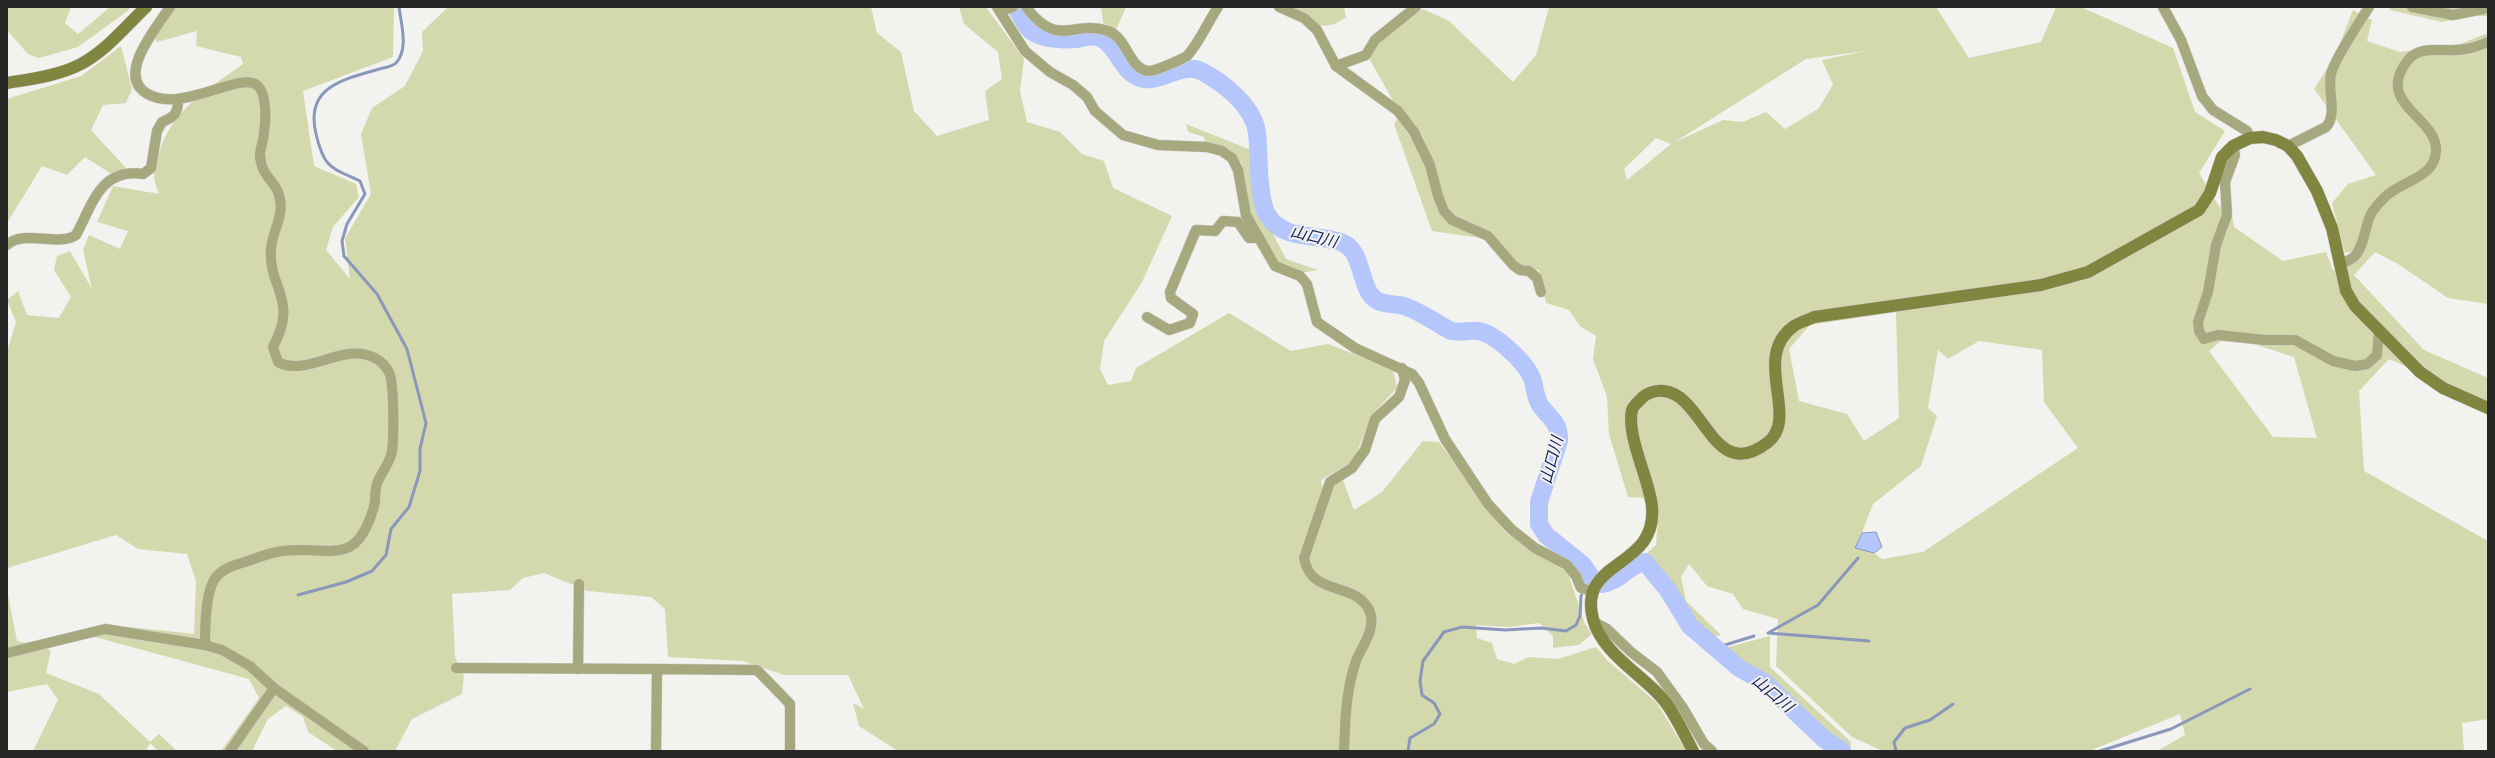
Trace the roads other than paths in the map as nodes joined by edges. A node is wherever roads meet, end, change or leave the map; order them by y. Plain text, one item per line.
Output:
1 (146, 7) edge
2 (170, 7) edge
3 (1013, 7) edge
4 (1026, 7) edge
5 (1218, 7) edge
6 (1278, 7) edge
7 (1416, 7) edge
8 (2163, 7) edge
9 (2369, 7) edge
10 (2412, 7) edge
11 (2488, 8) edge
12 (999, 9) edge
13 (2488, 42) edge
14 (1336, 66) junction
15 (7, 83) edge
16 (178, 100) junction
17 (2250, 138) junction
18 (2233, 146) junction
19 (2288, 146) junction
20 (1259, 238) junction
21 (7, 245) edge
22 (2339, 264) junction
23 (1541, 292) dead end
24 (1147, 317) dead end
25 (2378, 331) junction
26 (1402, 368) junction
27 (2488, 408) edge
28 (579, 584) dead end
29 (1587, 590) junction
30 (1594, 622) junction
31 (205, 645) junction
32 (7, 653) edge
33 (456, 668) dead end
34 (578, 669) junction
35 (656, 669) junction
36 (274, 688) junction
37 (230, 751) edge
38 (364, 751) edge
39 (656, 751) edge
40 (790, 751) edge
41 (1344, 751) edge
42 (1693, 751) edge
43 (1712, 751) edge

1 - 15 street
2 - 16 street
3 - 12 street
4 - 5 street
6 - 14 street
7 - 14 street
8 - 17 street
9 - 19 street
10 - 11 street
12 - 20 street
13 - 22 street
14 - 23 street
16 - 21 street
16 - 31 street
17 - 18 street
17 - 19 street
18 - 25 street
18 - 29 street
19 - 22 street
20 - 24 street
20 - 26 street
22 - 25 street
25 - 27 street
26 - 29 street
26 - 41 street
28 - 34 street
29 - 30 street
30 - 42 street
30 - 43 street
31 - 32 street
31 - 36 street
33 - 34 street
34 - 35 street
35 - 39 street
35 - 40 street
36 - 37 street
36 - 38 street

